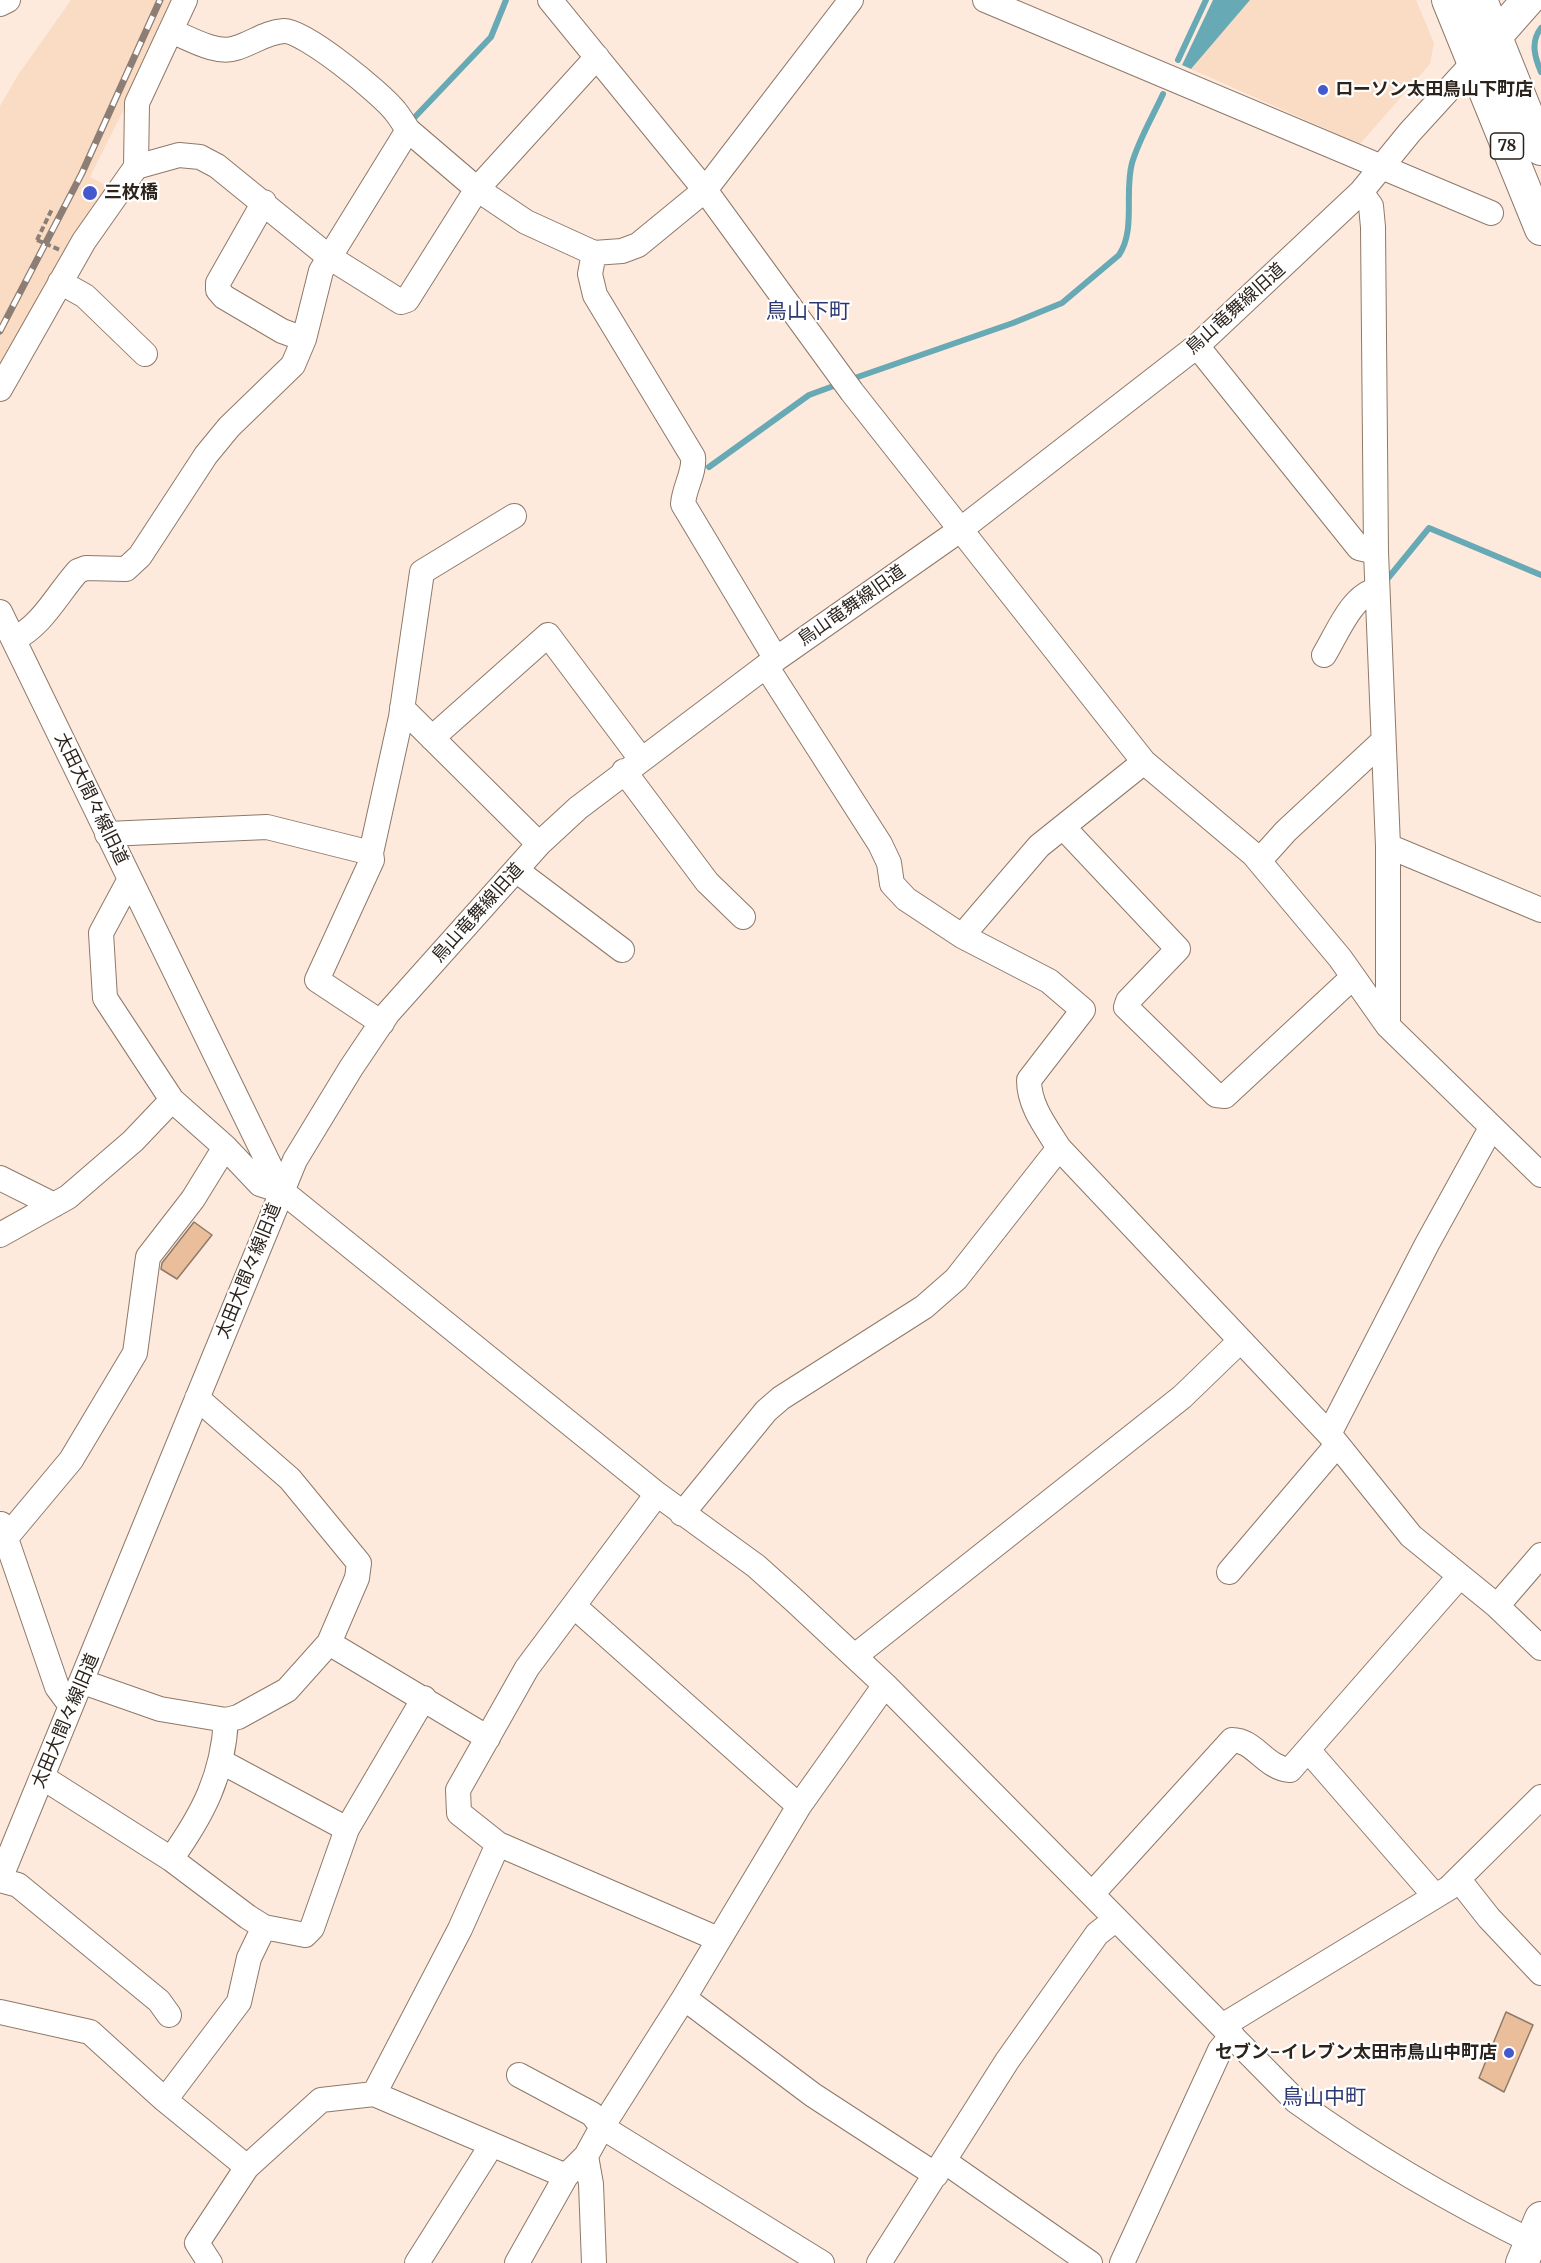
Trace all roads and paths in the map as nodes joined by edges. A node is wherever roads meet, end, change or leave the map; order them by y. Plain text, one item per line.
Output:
1 (8, 0) edge
2 (186, 0) edge
3 (550, 0) edge
4 (851, 0) edge
5 (985, 0) edge
6 (1448, 0) edge
7 (1481, 0) edge
8 (1528, 0) edge
9 (0, 4) edge
10 (171, 31) junction
11 (1495, 37) junction
12 (597, 57) junction
13 (1473, 63) junction
14 (408, 130) junction
15 (1541, 149) edge
16 (136, 167) junction
17 (1380, 168) junction
18 (477, 189) junction
19 (705, 190) junction
20 (1361, 192) junction
21 (264, 202) junction
22 (52, 209) dead end
23 (1491, 213) dead end
24 (1541, 229) edge
25 (60, 250) dead end
26 (594, 253) junction
27 (329, 257) junction
28 (60, 282) junction
29 (304, 339) junction
30 (1197, 346) junction
31 (145, 354) dead end
32 (0, 389) edge
33 (514, 516) dead end
34 (960, 530) junction
35 (1376, 552) junction
36 (1377, 590) junction
37 (0, 612) edge
38 (14, 639) junction
39 (1323, 655) dead end
40 (771, 663) junction
41 (402, 708) junction
42 (432, 738) junction
43 (1382, 742) junction
44 (1144, 762) junction
45 (633, 765) junction
46 (1064, 828) junction
47 (107, 834) junction
48 (539, 844) junction
49 (1388, 846) junction
50 (371, 852) junction
51 (1260, 861) junction
52 (516, 870) junction
53 (130, 879) junction
54 (1541, 910) edge
55 (743, 917) dead end
56 (962, 936) junction
57 (621, 950) dead end
58 (1353, 977) junction
59 (381, 1023) junction
60 (1388, 1026) junction
61 (172, 1100) junction
62 (1491, 1128) junction
63 (225, 1147) junction
64 (1059, 1148) junction
65 (1541, 1175) edge
66 (0, 1178) edge
67 (282, 1191) junction
68 (54, 1205) junction
69 (0, 1235) edge
70 (1239, 1342) junction
71 (197, 1398) junction
72 (1333, 1439) junction
73 (657, 1494) junction
74 (682, 1514) junction
75 (2, 1531) edge
76 (1541, 1555) edge
77 (1229, 1572) dead end
78 (1459, 1577) junction
79 (1497, 1606) junction
80 (575, 1607) junction
81 (329, 1643) junction
82 (1541, 1648) edge
83 (855, 1656) junction
84 (83, 1682) junction
85 (885, 1685) junction
86 (424, 1698) junction
87 (71, 1706) junction
88 (218, 1719) junction
89 (488, 1738) junction
90 (1308, 1750) junction
91 (220, 1761) junction
92 (42, 1777) junction
93 (1541, 1797) edge
94 (799, 1806) junction
95 (347, 1829) junction
96 (498, 1844) junction
97 (171, 1859) junction
98 (0, 1880) edge
99 (1459, 1880) junction
100 (1092, 1894) junction
101 (1435, 1896) junction
102 (1116, 1919) junction
103 (264, 1926) junction
104 (718, 1939) junction
105 (1541, 1972) edge
106 (684, 1998) junction
107 (0, 2012) edge
108 (169, 2015) dead end
109 (1227, 2030) junction
110 (519, 2075) dead end
111 (374, 2094) junction
112 (165, 2100) junction
113 (602, 2127) junction
114 (491, 2146) junction
115 (586, 2156) junction
116 (247, 2167) junction
117 (940, 2168) junction
118 (566, 2176) junction
119 (1534, 2242) edge
120 (210, 2263) edge
121 (417, 2263) edge
122 (517, 2263) edge
123 (594, 2263) edge
124 (822, 2263) edge
125 (879, 2263) edge
126 (1090, 2263) edge
127 (1122, 2263) edge

1 - 9 street
2 - 10 street
3 - 12 street
4 - 19 street
5 - 17 street
6 - 13 main road, 78
7 - 11 main road, 78
8 - 11 main road
10 - 14 street
10 - 16 street
11 - 13 main road
11 - 15 main road, 78
12 - 18 street
12 - 19 street
13 - 17 street, 鳥山竜舞線旧道
13 - 24 main road, 78
14 - 18 street
14 - 27 street
16 - 21 street
16 - 28 street
17 - 20 street, 鳥山竜舞線旧道
17 - 23 street
18 - 26 street
18 - 27 street
19 - 26 street
19 - 34 street
20 - 30 street, 鳥山竜舞線旧道
20 - 35 street
21 - 27 street
21 - 29 street
22 - 25 path, bridge
26 - 40 street
27 - 29 street
28 - 31 street
28 - 32 street
29 - 38 street
30 - 34 street, 鳥山竜舞線旧道
30 - 35 street
33 - 41 street
34 - 40 street, 鳥山竜舞線旧道
34 - 44 street
35 - 36 street
36 - 39 street
36 - 43 street
37 - 38 street, 太田大間々線旧道
38 - 47 street, 太田大間々線旧道
40 - 45 street, 鳥山竜舞線旧道
40 - 56 street
41 - 42 street
41 - 50 street
42 - 45 street
42 - 48 street
43 - 49 street
43 - 51 street
44 - 46 street
44 - 51 street
45 - 48 street, 鳥山竜舞線旧道
45 - 55 street
46 - 56 street
46 - 58 street
47 - 50 street
47 - 53 street, 太田大間々線旧道
48 - 52 street, 鳥山竜舞線旧道
49 - 54 street
49 - 60 street
50 - 59 street
51 - 58 street
52 - 57 street
52 - 59 street, 鳥山竜舞線旧道
53 - 61 street
53 - 67 street, 太田大間々線旧道
56 - 64 street
58 - 60 street
59 - 67 street, 鳥山竜舞線旧道
60 - 62 street
61 - 63 street
61 - 68 street
62 - 65 street
62 - 72 street
63 - 67 street
63 - 75 street
64 - 70 street
64 - 74 street
66 - 68 street
67 - 71 street, 太田大間々線旧道
67 - 73 street
68 - 69 street
70 - 72 street
70 - 83 street
71 - 81 street
71 - 84 street, 太田大間々線旧道
72 - 77 street
72 - 78 street
73 - 74 street
73 - 80 street
74 - 83 street
75 - 87 street
76 - 79 street
78 - 79 street
78 - 90 street
79 - 82 street
80 - 89 street
80 - 94 street
81 - 86 street
81 - 88 street
83 - 85 street
84 - 87 street, 太田大間々線旧道
84 - 88 street
85 - 94 street
85 - 100 street
86 - 89 street
86 - 95 street
87 - 92 street, 太田大間々線旧道
88 - 91 street
89 - 96 street
90 - 100 street
90 - 101 street
91 - 95 street
91 - 97 street
92 - 97 street
92 - 98 street, 太田大間々線旧道
93 - 99 street
94 - 104 street
95 - 103 street
96 - 104 street
96 - 111 street
97 - 103 street
98 - 108 street
99 - 101 street
99 - 105 street
100 - 102 street
101 - 109 street
102 - 109 street
102 - 117 street
103 - 112 street
104 - 106 street
106 - 113 street
106 - 117 street
107 - 112 street
109 - 119 street
109 - 127 street
110 - 113 street
111 - 114 street
111 - 116 street
112 - 116 street
113 - 115 street
113 - 124 street
114 - 118 street
114 - 121 street
115 - 118 street
115 - 123 street
116 - 120 street
117 - 125 street
117 - 126 street
118 - 122 street

